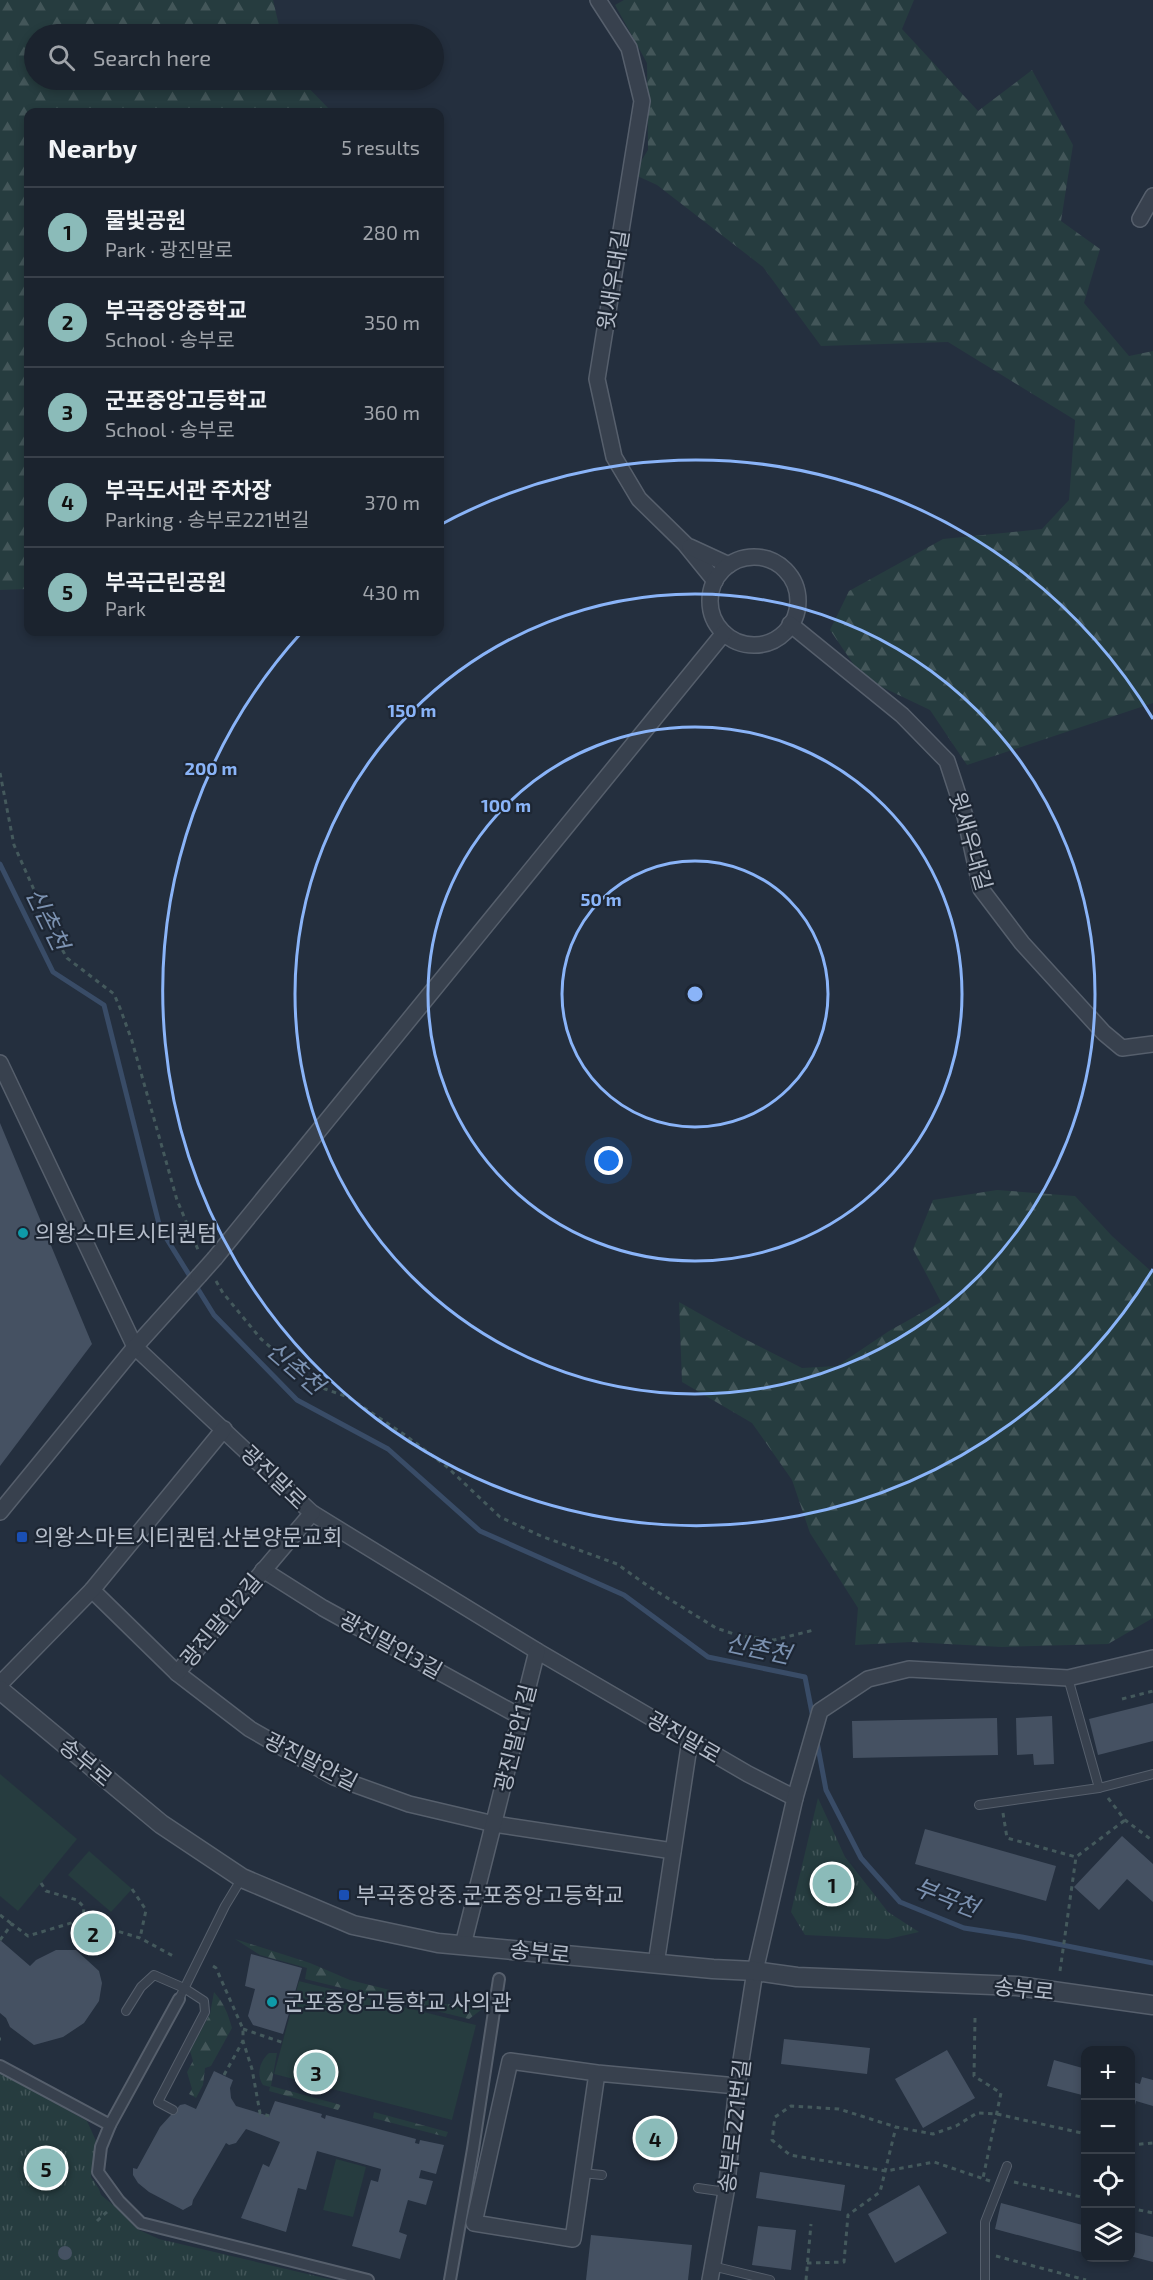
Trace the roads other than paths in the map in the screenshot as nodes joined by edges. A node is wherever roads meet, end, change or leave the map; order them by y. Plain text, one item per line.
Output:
1 (598, 0) edge
2 (1153, 196) edge
3 (1140, 219) dead end
4 (685, 544) junction
5 (729, 565) junction
6 (715, 581) junction
7 (790, 624) junction
8 (724, 633) junction
9 (1153, 1044) edge
10 (0, 1063) edge
11 (135, 1347) junction
12 (224, 1429) junction
13 (0, 1512) edge
14 (312, 1513) junction
15 (263, 1570) junction
16 (92, 1590) junction
17 (537, 1651) junction
18 (1153, 1658) edge
19 (177, 1673) junction
20 (1068, 1678) junction
21 (0, 1684) edge
22 (0, 1690) edge
23 (521, 1717) junction
24 (690, 1740) junction
25 (1153, 1774) edge
26 (1099, 1788) junction
27 (795, 1798) junction
28 (979, 1805) dead end
29 (494, 1824) junction
30 (673, 1851) junction
31 (242, 1878) junction
32 (463, 1945) junction
33 (656, 1964) junction
34 (755, 1971) junction
35 (499, 1979) dead end
36 (184, 1988) junction
37 (179, 1999) joint
38 (1153, 2005) edge
39 (126, 2011) dead end
40 (0, 2066) edge
41 (597, 2073) junction
42 (737, 2086) junction
43 (173, 2110) dead end
44 (110, 2125) junction
45 (1007, 2166) dead end
46 (582, 2173) junction
47 (602, 2175) dead end
48 (698, 2188) dead end
49 (726, 2192) junction
50 (711, 2273) edge
51 (368, 2280) edge
52 (450, 2280) edge
53 (770, 2280) edge
54 (985, 2280) edge

1 - 4 street, 윗새우대길
2 - 3 street
4 - 5 street
4 - 6 street
5 - 6 street
5 - 7 street
6 - 8 street
7 - 8 street
7 - 9 street, 윗새우대길
8 - 11 street, bridge
10 - 11 street, 광진말로
11 - 12 street, 광진말로
11 - 13 street
12 - 14 street, 광진말로
12 - 16 street
14 - 15 street, 광진말안2길
14 - 17 street, 광진말로
15 - 19 street, 광진말안2길
15 - 23 street, 광진말안3길
16 - 19 street, 광진말안길
16 - 21 street
17 - 23 street, 광진말안1길
17 - 24 street, 광진말로
18 - 20 street
19 - 29 street, 광진말안길
20 - 26 lane
20 - 27 street, 송부로221번길
22 - 31 street, 송부로
23 - 29 street, 광진말안1길
24 - 27 street, 광진말로
24 - 30 street
25 - 26 lane
26 - 28 lane
27 - 34 street, 송부로221번길
29 - 30 street, 광진말안길
29 - 32 street, 광진말안1길
30 - 33 street
31 - 32 street, 송부로
31 - 36 lane
32 - 33 street, 송부로
33 - 34 street, 송부로
34 - 38 street, 송부로
34 - 42 street, 송부로221번길
35 - 52 street
36 - 37 lane
36 - 39 lane
36 - 43 lane
37 - 44 street
40 - 44 street
41 - 42 street
41 - 46 street
41 - 46 street
42 - 49 street, 송부로221번길
44 - 51 street
45 - 54 lane
46 - 47 lane
48 - 49 lane
49 - 50 street, 송부로221번길
50 - 53 lane

